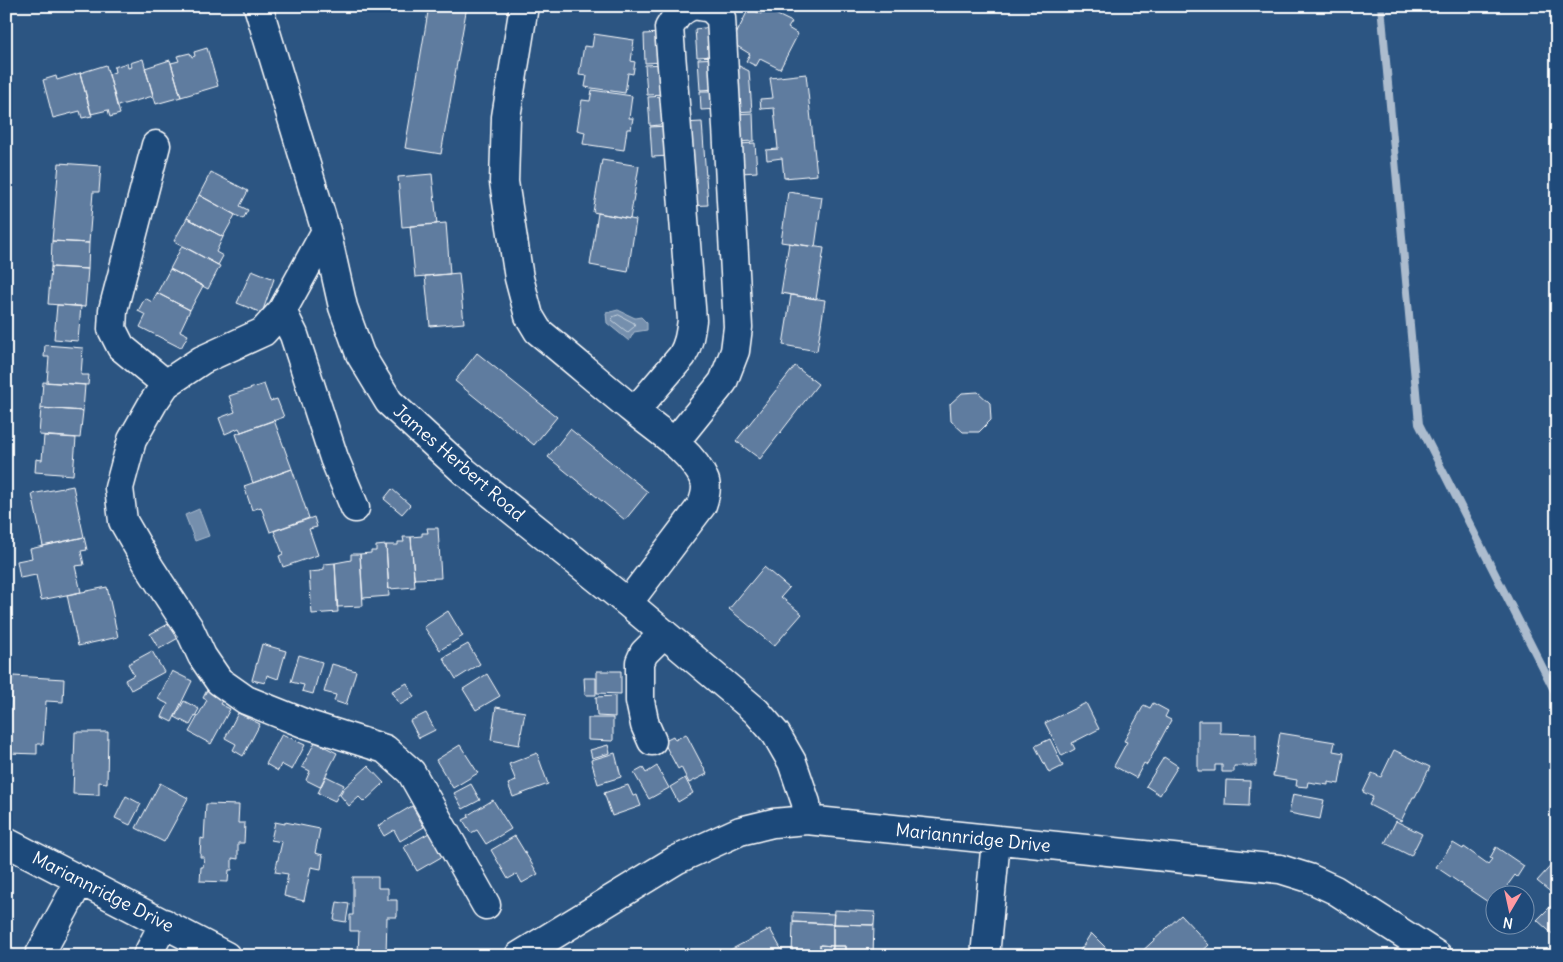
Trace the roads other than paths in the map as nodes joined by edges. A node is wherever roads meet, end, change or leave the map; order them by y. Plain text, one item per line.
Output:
1 (258, 6) edge
2 (524, 6) edge
3 (691, 6) edge
4 (700, 6) edge
5 (156, 145) dead end
6 (326, 231) junction
7 (282, 311) junction
8 (166, 384) junction
9 (634, 412) junction
10 (674, 442) junction
11 (355, 508) dead end
12 (628, 603) junction
13 (664, 633) junction
14 (652, 741) dead end
15 (807, 820) junction
16 (996, 841) junction
17 (6, 842) edge
18 (80, 880) junction
19 (486, 904) dead end
20 (164, 923) junction
21 (39, 956) edge
22 (147, 956) edge
23 (226, 956) edge
24 (519, 956) edge
25 (985, 956) edge
26 (1438, 956) edge

1 - 6 street, James Herbert Road
2 - 9 street
3 - 9 street
4 - 10 street
5 - 8 street
6 - 7 street
6 - 12 street, James Herbert Road
7 - 8 street
7 - 11 street
8 - 19 street
9 - 10 street
10 - 12 street
12 - 13 street, James Herbert Road
13 - 14 street
13 - 15 street, James Herbert Road
15 - 16 street, Mariannridge Drive
15 - 24 street, Mariannridge Drive
16 - 25 street
16 - 26 street, Mariannridge Drive
17 - 18 street, Mariannridge Drive
18 - 20 street, Mariannridge Drive
18 - 21 street
20 - 22 street
20 - 23 street, Mariannridge Drive

